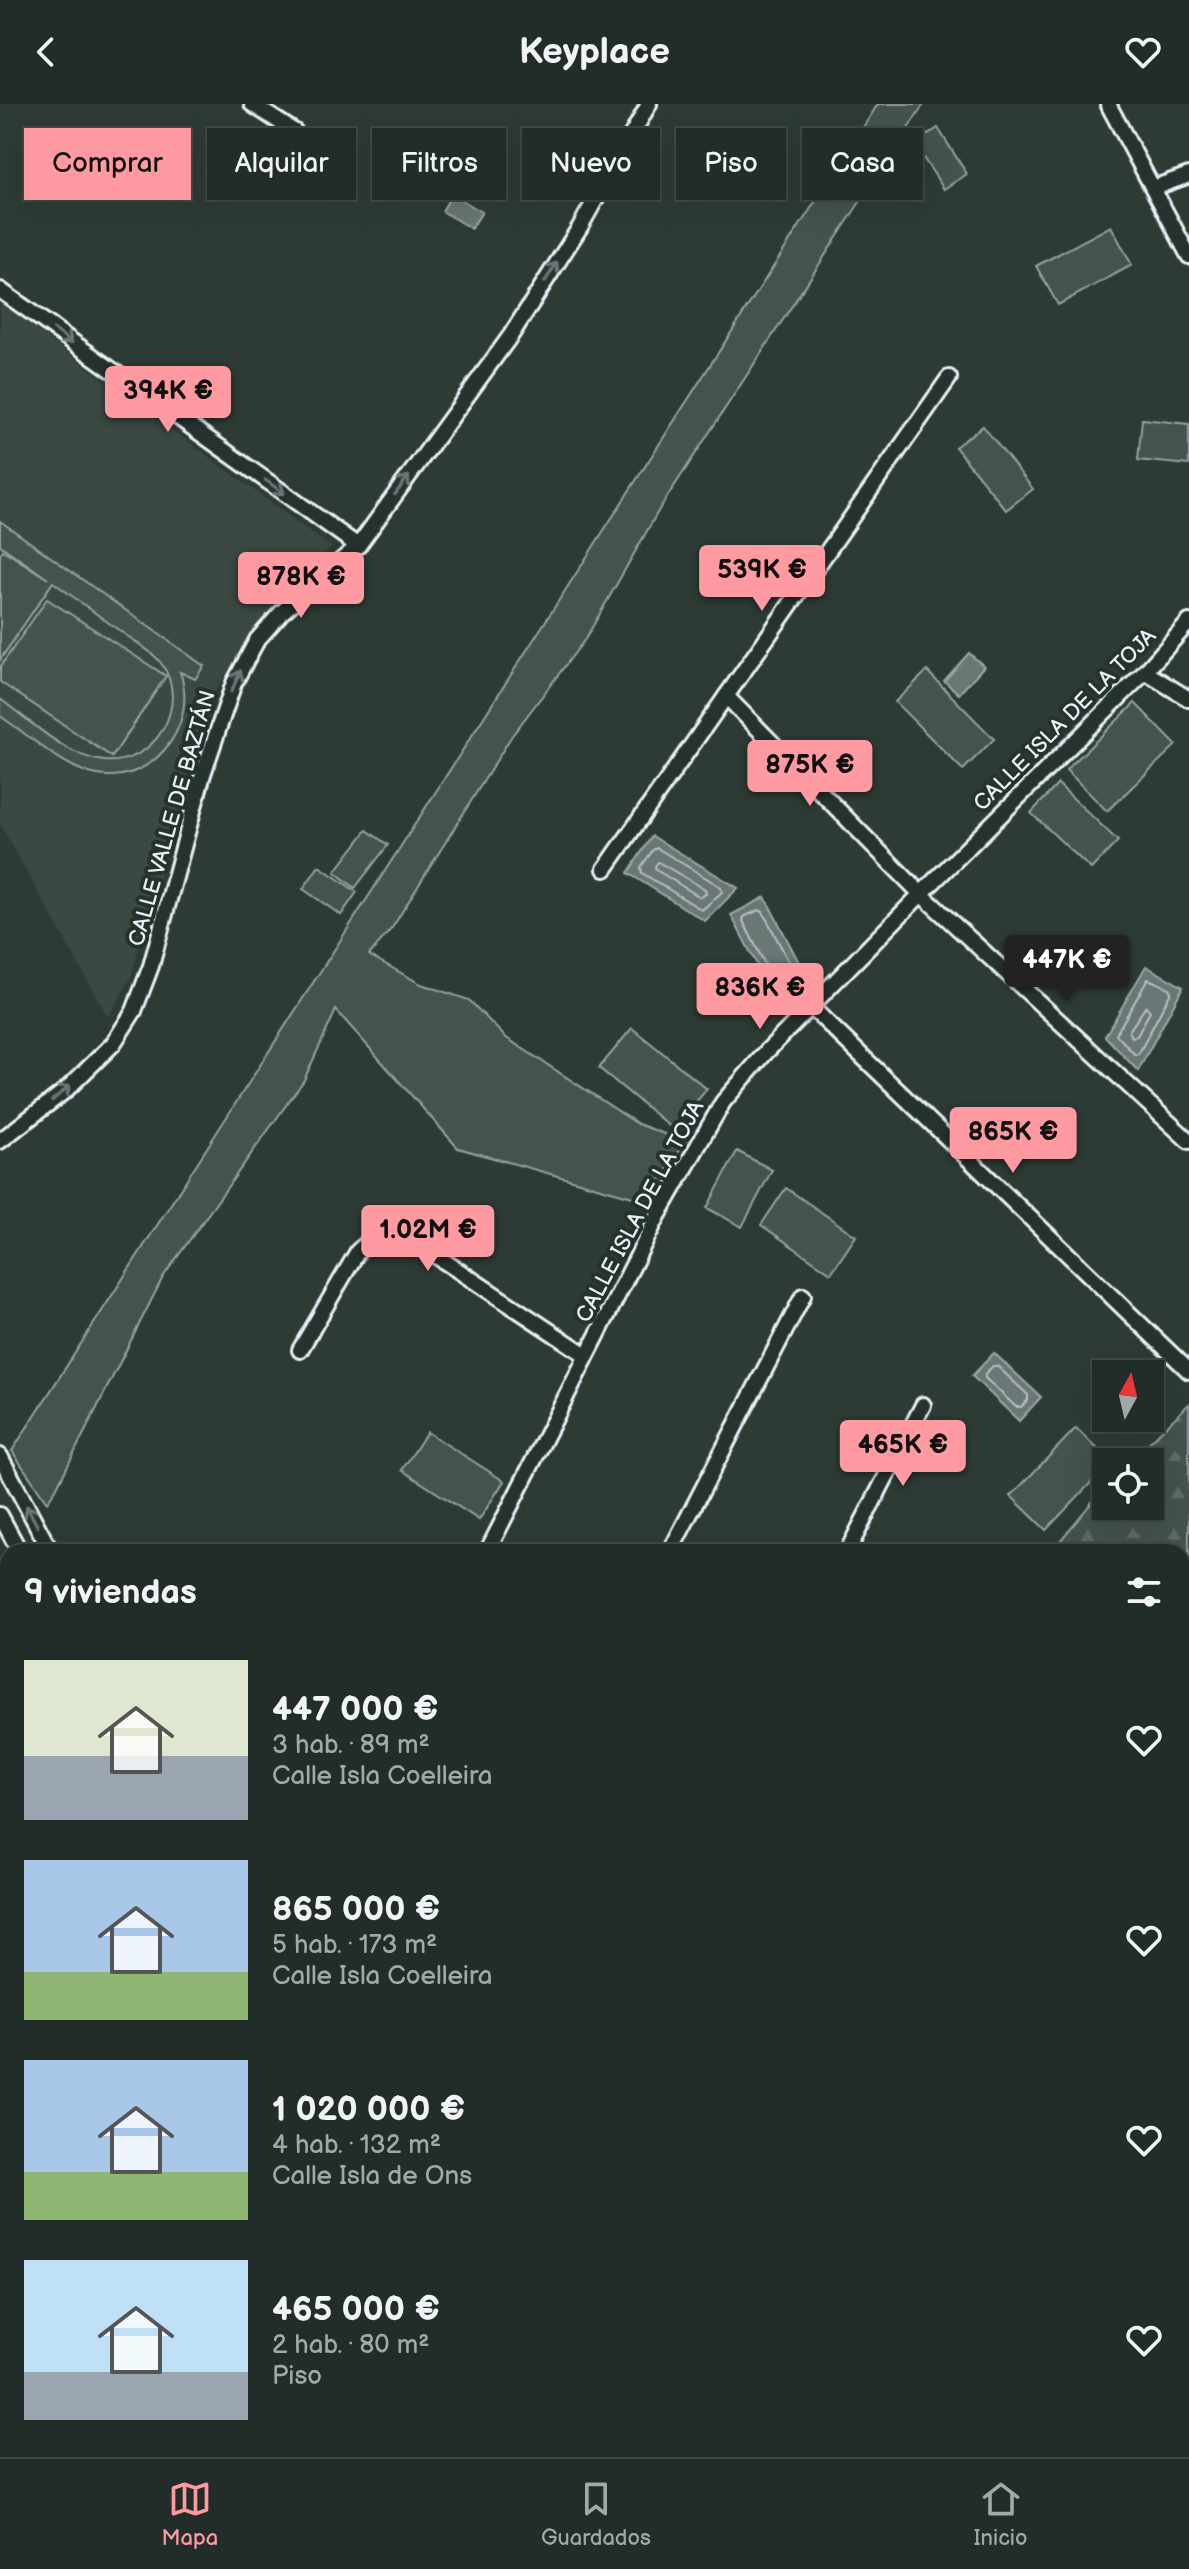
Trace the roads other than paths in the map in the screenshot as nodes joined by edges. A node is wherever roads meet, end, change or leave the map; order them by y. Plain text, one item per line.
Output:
1 (252, 104) edge
2 (649, 104) edge
3 (1108, 104) edge
4 (289, 128) edge
5 (1189, 175) edge
6 (1153, 188) junction
7 (1189, 256) edge
8 (0, 290) edge
9 (949, 378) dead end
10 (358, 546) junction
11 (1189, 622) edge
12 (1145, 672) junction
13 (726, 696) junction
14 (1189, 699) edge
15 (605, 869) dead end
16 (921, 894) junction
17 (811, 1007) junction
18 (0, 1141) edge
19 (1189, 1141) edge
20 (803, 1296) dead end
21 (300, 1350) dead end
22 (586, 1355) junction
23 (1189, 1371) edge
24 (923, 1405) dead end
25 (0, 1456) edge
26 (2, 1518) edge
27 (16, 1544) edge
28 (47, 1544) edge
29 (491, 1544) edge
30 (674, 1544) edge
31 (851, 1544) edge

1 - 4 street
10 -> 2 street, CALLE VALLE DE BAZTÁN
3 - 6 street
5 - 6 street
6 - 7 street
8 -> 10 street
9 - 13 street
18 -> 10 street, CALLE VALLE DE BAZTÁN
11 - 12 street, CALLE ISLA DE LA TOJA
12 - 14 street
12 - 16 street, CALLE ISLA DE LA TOJA
13 - 15 street
13 - 16 street
16 - 17 street, CALLE ISLA DE LA TOJA
16 - 19 street
17 - 22 street, CALLE ISLA DE LA TOJA
17 - 23 street
20 - 30 street
21 - 22 street
22 - 29 street, CALLE ISLA DE LA TOJA
24 - 31 street
28 -> 25 street
26 - 27 street

